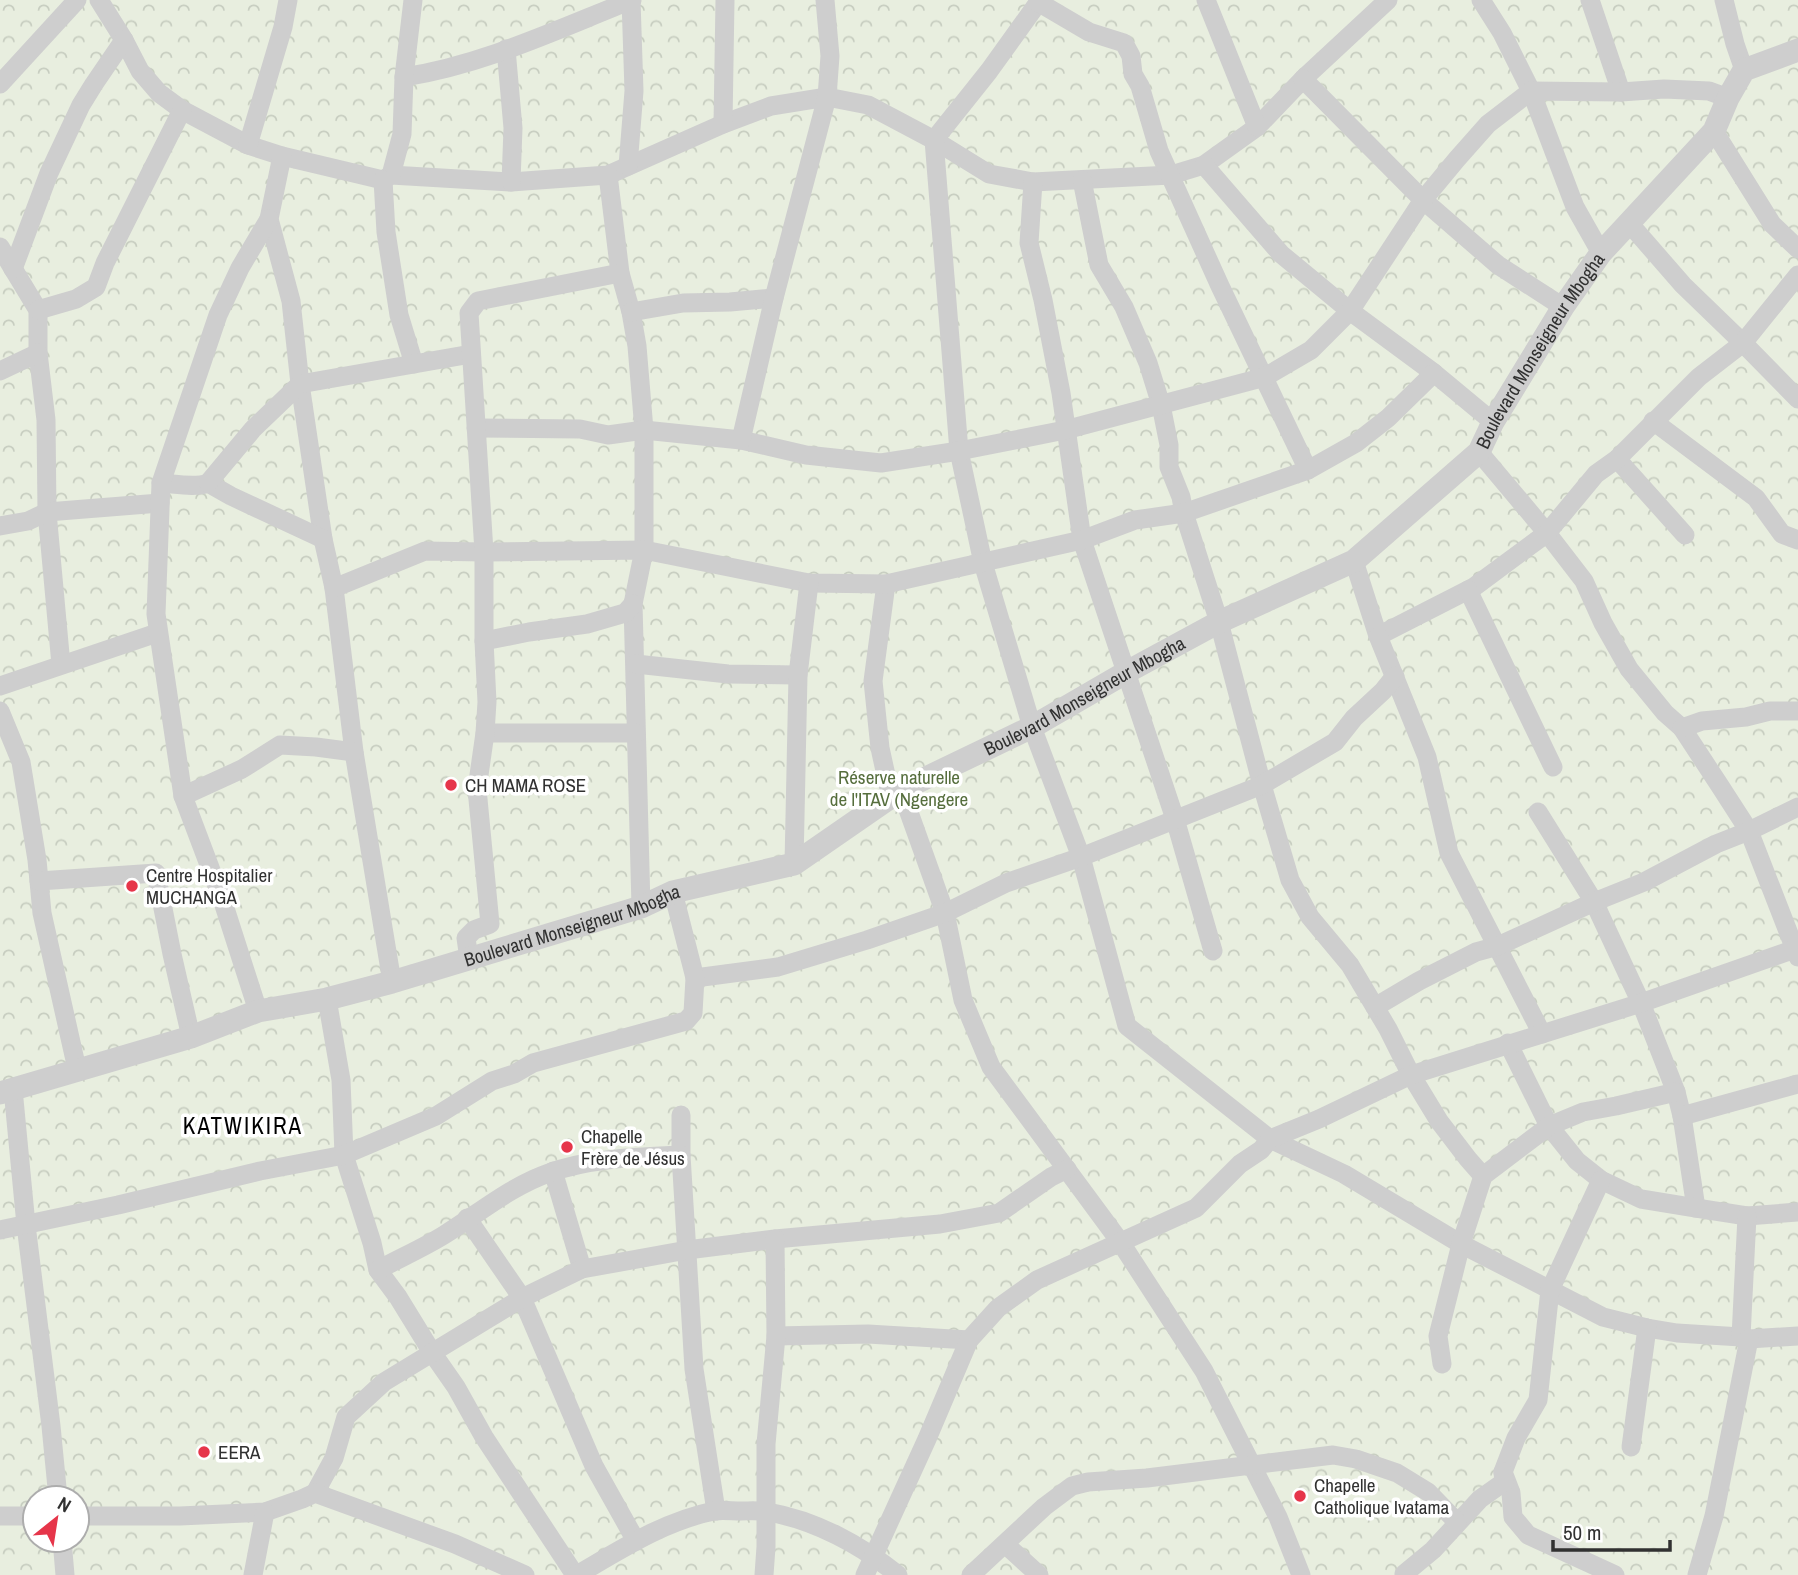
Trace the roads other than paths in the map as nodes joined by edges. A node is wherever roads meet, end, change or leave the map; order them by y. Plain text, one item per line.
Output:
1 (77, 0) edge
2 (288, 0) edge
3 (413, 0) edge
4 (631, 0) edge
5 (725, 0) edge
6 (825, 0) edge
7 (1206, 0) edge
8 (1481, 0) edge
9 (1590, 0) edge
10 (1724, 0) edge
11 (101, 1) edge
12 (1039, 1) edge
13 (1380, 3) edge
14 (124, 40) junction
15 (506, 49) junction
16 (1798, 50) edge
17 (1744, 70) junction
18 (404, 77) junction
19 (1303, 79) junction
20 (0, 83) edge
21 (1531, 91) junction
22 (1621, 92) junction
23 (827, 97) junction
24 (1728, 98) junction
25 (182, 110) junction
26 (723, 124) junction
27 (1257, 127) junction
28 (1714, 131) junction
29 (934, 140) junction
30 (248, 145) junction
31 (282, 156) junction
32 (1203, 165) junction
33 (628, 166) junction
34 (608, 175) junction
35 (1171, 175) junction
36 (387, 178) junction
37 (1082, 180) junction
38 (1033, 182) junction
39 (511, 183) junction
40 (1423, 200) junction
41 (269, 219) junction
42 (1629, 223) junction
43 (0, 247) edge
44 (1798, 249) edge
45 (1601, 253) junction
46 (13, 270) junction
47 (620, 273) junction
48 (1798, 275) edge
49 (774, 298) junction
50 (1563, 307) junction
51 (38, 310) junction
52 (1350, 311) junction
53 (631, 312) junction
54 (1743, 343) junction
55 (38, 354) junction
56 (471, 354) junction
57 (414, 364) junction
58 (0, 371) edge
59 (1434, 373) junction
60 (1265, 377) junction
61 (300, 384) junction
62 (1798, 399) edge
63 (1161, 405) junction
64 (1653, 421) junction
65 (1493, 422) junction
66 (476, 428) junction
67 (643, 430) junction
68 (1065, 430) junction
69 (741, 440) junction
70 (959, 451) junction
71 (1479, 453) junction
72 (1617, 459) junction
73 (1308, 470) junction
74 (161, 483) junction
75 (208, 483) junction
76 (160, 503) junction
77 (47, 512) junction
78 (1184, 513) junction
79 (0, 526) edge
80 (1547, 533) junction
81 (1685, 535) dead end
82 (323, 539) junction
83 (1082, 540) junction
84 (1798, 540) edge
85 (645, 550) junction
86 (484, 552) junction
87 (1354, 561) junction
88 (983, 563) junction
89 (809, 583) junction
90 (886, 584) junction
91 (334, 588) junction
92 (1468, 590) junction
93 (633, 604) junction
94 (1219, 622) junction
95 (158, 633) junction
96 (1378, 636) junction
97 (484, 641) junction
98 (636, 664) junction
99 (61, 665) junction
100 (1125, 673) junction
101 (798, 675) junction
102 (1395, 676) junction
103 (0, 686) edge
104 (1798, 710) edge
105 (0, 711) edge
106 (1032, 727) junction
107 (1682, 728) junction
108 (485, 733) junction
109 (636, 733) junction
110 (354, 752) junction
111 (1553, 767) dead end
112 (1262, 785) junction
113 (897, 793) junction
114 (183, 796) junction
115 (1798, 807) edge
116 (1538, 812) dead end
117 (1175, 819) junction
118 (1749, 831) junction
119 (1081, 857) junction
120 (794, 864) junction
121 (39, 881) junction
122 (673, 892) junction
123 (1594, 902) junction
124 (641, 907) junction
125 (944, 913) junction
126 (1498, 946) junction
127 (1213, 951) dead end
128 (1797, 951) edge
129 (469, 959) junction
130 (695, 978) junction
131 (392, 982) junction
132 (327, 999) junction
133 (1641, 1003) junction
134 (1375, 1007) junction
135 (258, 1012) junction
136 (1542, 1034) junction
137 (191, 1037) junction
138 (1508, 1043) junction
139 (78, 1069) junction
140 (1411, 1075) junction
141 (1798, 1084) edge
142 (6, 1091) edge
143 (1676, 1092) junction
144 (681, 1115) dead end
145 (1682, 1116) junction
146 (1549, 1126) junction
147 (1270, 1139) junction
148 (344, 1154) junction
149 (681, 1155) junction
150 (1067, 1170) junction
151 (553, 1171) junction
152 (1483, 1176) junction
153 (1601, 1180) junction
154 (1696, 1208) junction
155 (1798, 1212) edge
156 (1747, 1216) junction
157 (467, 1218) junction
158 (26, 1225) junction
159 (0, 1230) edge
160 (775, 1239) junction
161 (1121, 1243) junction
162 (1461, 1244) junction
163 (687, 1250) junction
164 (582, 1269) junction
165 (378, 1270) junction
166 (1550, 1290) junction
167 (522, 1298) junction
168 (1647, 1328) junction
169 (776, 1336) junction
170 (1798, 1336) edge
171 (1745, 1338) junction
172 (969, 1340) junction
173 (433, 1354) junction
174 (1442, 1364) dead end
175 (1631, 1447) dead end
176 (1252, 1466) junction
177 (1503, 1472) junction
178 (57, 1484) edge
179 (315, 1493) junction
180 (716, 1511) junction
181 (766, 1511) junction
182 (265, 1512) junction
183 (0, 1516) edge
184 (21, 1516) edge
185 (91, 1516) edge
186 (1457, 1522) junction
187 (636, 1541) junction
188 (1004, 1544) junction
189 (63, 1554) edge
190 (875, 1556) junction
191 (505, 1572) edge
192 (65, 1575) edge
193 (253, 1575) edge
194 (525, 1575) edge
195 (576, 1575) edge
196 (764, 1575) edge
197 (865, 1575) edge
198 (898, 1575) edge
199 (971, 1575) edge
200 (1039, 1575) edge
201 (1301, 1575) edge
202 (1397, 1575) edge
203 (1404, 1575) edge
204 (1615, 1575) edge
205 (1697, 1575) edge

1 - 20 street
2 - 30 street
3 - 18 street
4 - 15 street
4 - 33 street
5 - 26 street
6 - 23 street
7 - 27 street
8 - 21 street
9 - 22 street
10 - 17 street
11 - 14 street
12 - 29 street
12 - 35 street
13 - 19 street
14 - 25 street
14 - 46 street
15 - 18 street
15 - 39 street
16 - 17 street
17 - 24 street, Boulevard Monseigneur Mbogha
18 - 36 street
19 - 27 street
19 - 40 street
21 - 22 street
21 - 40 street
21 - 45 street
22 - 24 street
23 - 26 street
23 - 29 street
23 - 49 street
24 - 28 street, Boulevard Monseigneur Mbogha
25 - 30 street
25 - 51 street
26 - 33 street
27 - 32 street
28 - 42 street, Boulevard Monseigneur Mbogha
28 - 44 street
29 - 38 street
29 - 70 street
30 - 31 street
31 - 36 street
31 - 41 street
32 - 35 street
32 - 52 street
33 - 34 street
34 - 39 street
34 - 47 street
35 - 37 street
35 - 60 street
36 - 39 street
36 - 57 street
37 - 38 street
37 - 63 street
38 - 68 street
40 - 50 street
40 - 52 street
41 - 61 street
41 - 74 street
42 - 45 street, Boulevard Monseigneur Mbogha
42 - 54 street
43 - 46 street
45 - 50 street, Boulevard Monseigneur Mbogha
46 - 51 street
47 - 53 street
47 - 56 street
48 - 54 street
49 - 53 street
49 - 69 street
50 - 65 street, Boulevard Monseigneur Mbogha
51 - 55 street
52 - 59 street
52 - 60 street
53 - 67 street
54 - 62 street
54 - 64 street
55 - 58 street
55 - 77 street
56 - 57 street
56 - 66 street
57 - 61 street
59 - 65 street
59 - 73 street
60 - 63 street
60 - 73 street
61 - 75 street
61 - 82 street
63 - 68 street
63 - 78 street
64 - 72 street
64 - 84 street
65 - 71 street, Boulevard Monseigneur Mbogha
66 - 67 street
66 - 86 street
67 - 69 street
67 - 85 street
68 - 70 street
68 - 83 street
69 - 70 street
70 - 88 street
71 - 80 street
71 - 87 street, Boulevard Monseigneur Mbogha
72 - 80 street
72 - 81 street
73 - 78 street
74 - 75 street
74 - 76 street
75 - 82 street
76 - 77 street
76 - 95 street
77 - 79 street
77 - 99 street
78 - 83 street
78 - 94 street
80 - 92 street
80 - 107 street
82 - 91 street
83 - 88 street
83 - 100 street
85 - 86 street
85 - 89 street
85 - 93 street
86 - 91 street
86 - 97 street
87 - 94 street, Boulevard Monseigneur Mbogha
87 - 96 street
88 - 90 street
88 - 106 street
89 - 90 street
89 - 101 street
90 - 113 street
91 - 110 street
92 - 96 street
92 - 111 street
93 - 97 street
93 - 98 street
94 - 100 street, Boulevard Monseigneur Mbogha
94 - 112 street
95 - 99 street
95 - 114 street
96 - 102 street
97 - 108 street
98 - 101 street
98 - 109 street
99 - 103 street
100 - 106 street, Boulevard Monseigneur Mbogha
100 - 117 street
101 - 120 street
102 - 112 street
102 - 126 street
104 - 107 street
105 - 121 street
106 - 113 street, Boulevard Monseigneur Mbogha
106 - 119 street
107 - 118 street
108 - 109 street
108 - 129 street
109 - 124 street
110 - 114 street
110 - 131 street
112 - 117 street
112 - 134 street
113 - 120 street, Boulevard Monseigneur Mbogha
113 - 125 street
114 - 135 street
115 - 118 street
116 - 123 street
117 - 119 street
117 - 127 street
118 - 123 street
118 - 128 street
119 - 125 street
119 - 147 street
120 - 122 street, Boulevard Monseigneur Mbogha
121 - 137 street
121 - 139 street
122 - 124 street, Boulevard Monseigneur Mbogha
122 - 130 street
123 - 126 street
123 - 133 street
124 - 129 street, Boulevard Monseigneur Mbogha
125 - 130 street
125 - 150 street
126 - 134 street
126 - 136 street
128 - 133 street
129 - 131 street, Boulevard Monseigneur Mbogha
130 - 148 street
131 - 132 street, Boulevard Monseigneur Mbogha
132 - 135 street, Boulevard Monseigneur Mbogha
132 - 148 street
133 - 136 street
133 - 143 street
134 - 140 street
135 - 137 street, Boulevard Monseigneur Mbogha
136 - 138 street
137 - 139 street, Boulevard Monseigneur Mbogha
138 - 140 street
138 - 146 street
139 - 142 street, Boulevard Monseigneur Mbogha
140 - 147 street
140 - 152 street
141 - 145 street
142 - 158 street
143 - 145 street
143 - 146 street
144 - 149 street
145 - 154 street
146 - 152 street
146 - 153 street
147 - 161 street
147 - 162 street
148 - 158 street
148 - 165 street
149 - 151 street
149 - 163 street
150 - 160 street
150 - 161 street
151 - 157 street
151 - 164 street
152 - 162 street
153 - 154 street
153 - 166 street
154 - 156 street
155 - 156 street
156 - 171 street
157 - 165 street
157 - 167 street
158 - 159 street
158 - 178 street
160 - 163 street
160 - 169 street
161 - 172 street
161 - 176 street
162 - 166 street
162 - 174 street
163 - 164 street
163 - 180 street
164 - 167 street
165 - 173 street
166 - 168 street
166 - 177 street
167 - 173 street
167 - 187 street
168 - 171 street
168 - 175 street
169 - 172 street
169 - 181 street
170 - 171 street
171 - 205 street
172 - 190 street
173 - 179 street
173 - 195 street
176 - 186 street
176 - 188 street
176 - 201 street
177 - 186 street
177 - 204 street
179 - 182 street
179 - 191 street
180 - 181 street
180 - 187 street
181 - 190 street
181 - 196 street
182 - 185 street
182 - 193 street
183 - 184 street
186 - 203 street
187 - 195 street
188 - 199 street
188 - 200 street
189 - 192 street
190 - 197 street
190 - 198 street
191 - 194 street
202 - 203 street

